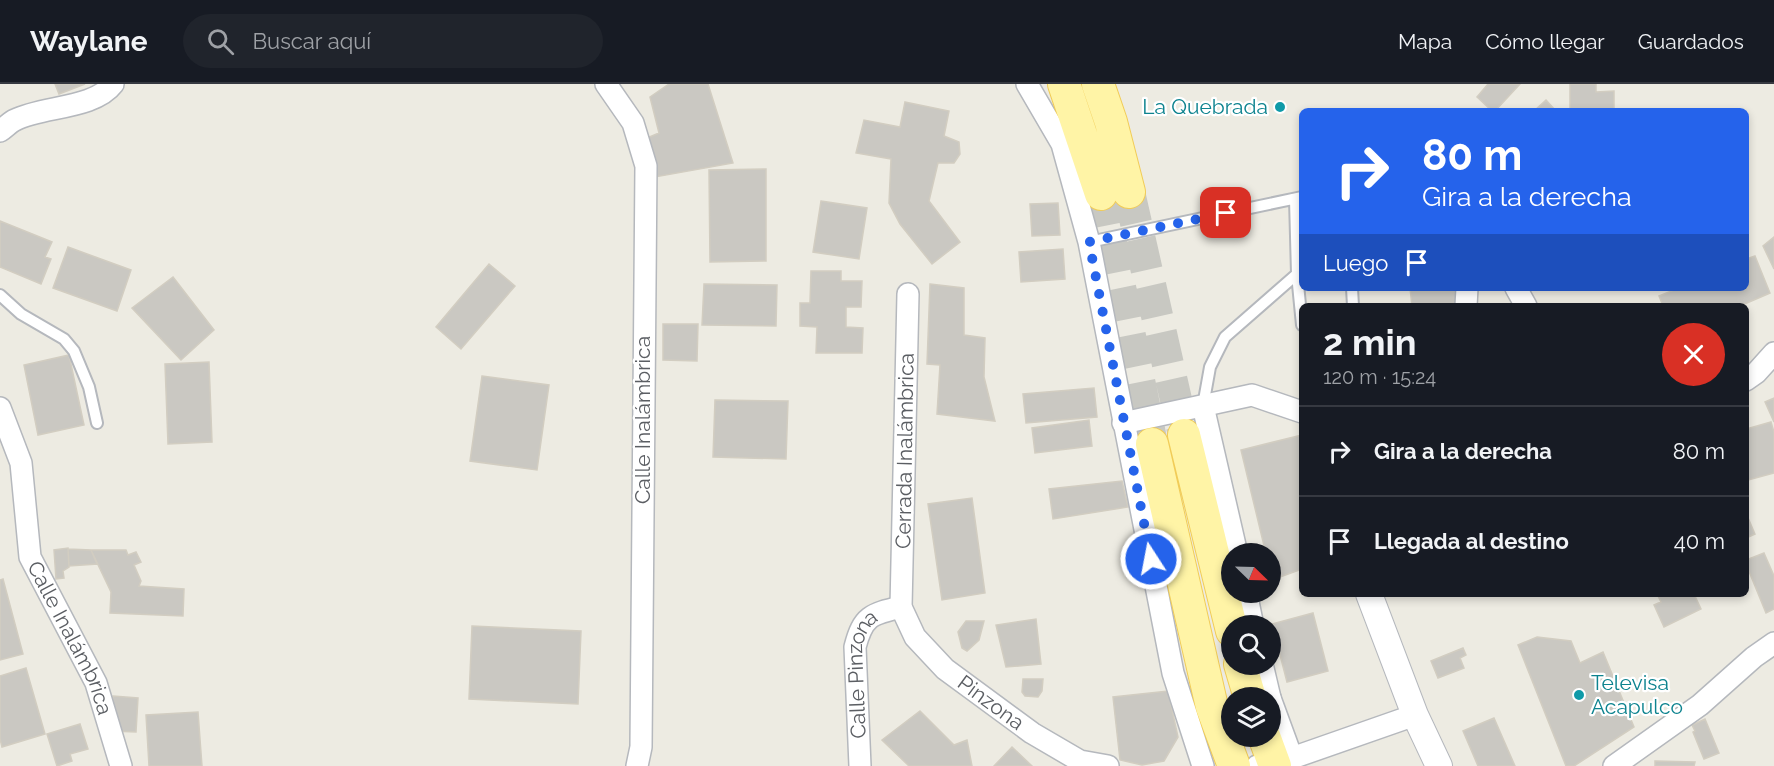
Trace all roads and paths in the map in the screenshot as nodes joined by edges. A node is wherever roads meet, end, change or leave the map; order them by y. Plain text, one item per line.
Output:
1 (113, 84) edge
2 (606, 84) edge
3 (1027, 84) edge
4 (1064, 84) edge
5 (1098, 84) edge
6 (0, 131) edge
7 (1298, 198) edge
8 (1089, 242) junction
9 (1297, 274) junction
10 (908, 294) dead end
11 (0, 295) edge
12 (1300, 303) edge
13 (1774, 353) edge
14 (1749, 378) edge
15 (1203, 406) junction
16 (0, 408) edge
17 (1299, 410) edge
18 (97, 423) dead end
19 (1123, 423) junction
20 (1184, 435) tunnel mouth
21 (1152, 444) tunnel mouth
22 (1234, 543) edge
23 (1370, 597) edge
24 (901, 607) junction
25 (1228, 615) edge
26 (1774, 643) edge
27 (1415, 715) junction
28 (1272, 758) edge
29 (121, 766) edge
30 (637, 766) edge
31 (860, 766) edge
32 (1108, 766) edge
33 (1203, 766) edge
34 (1234, 766) edge
35 (1439, 766) edge
36 (1614, 766) edge

1 - 6 street
2 - 30 street, Calle Inalámbrica
3 - 8 street
4 - 5 main road
7 - 8 lane
7 - 9 lane
8 - 19 street
9 - 12 lane
9 - 15 lane
10 - 24 street, Cerrada Inalámbrica
11 - 18 lane
13 - 14 street
15 - 17 street
15 - 19 street
15 - 22 street
16 - 29 street, Calle Inalámbrica
19 - 33 street
20 - 25 main road
21 - 34 main road
23 - 27 street
24 - 31 street, Calle Pinzona
24 - 32 street, Pinzona
26 - 36 street
27 - 28 street
27 - 35 street

